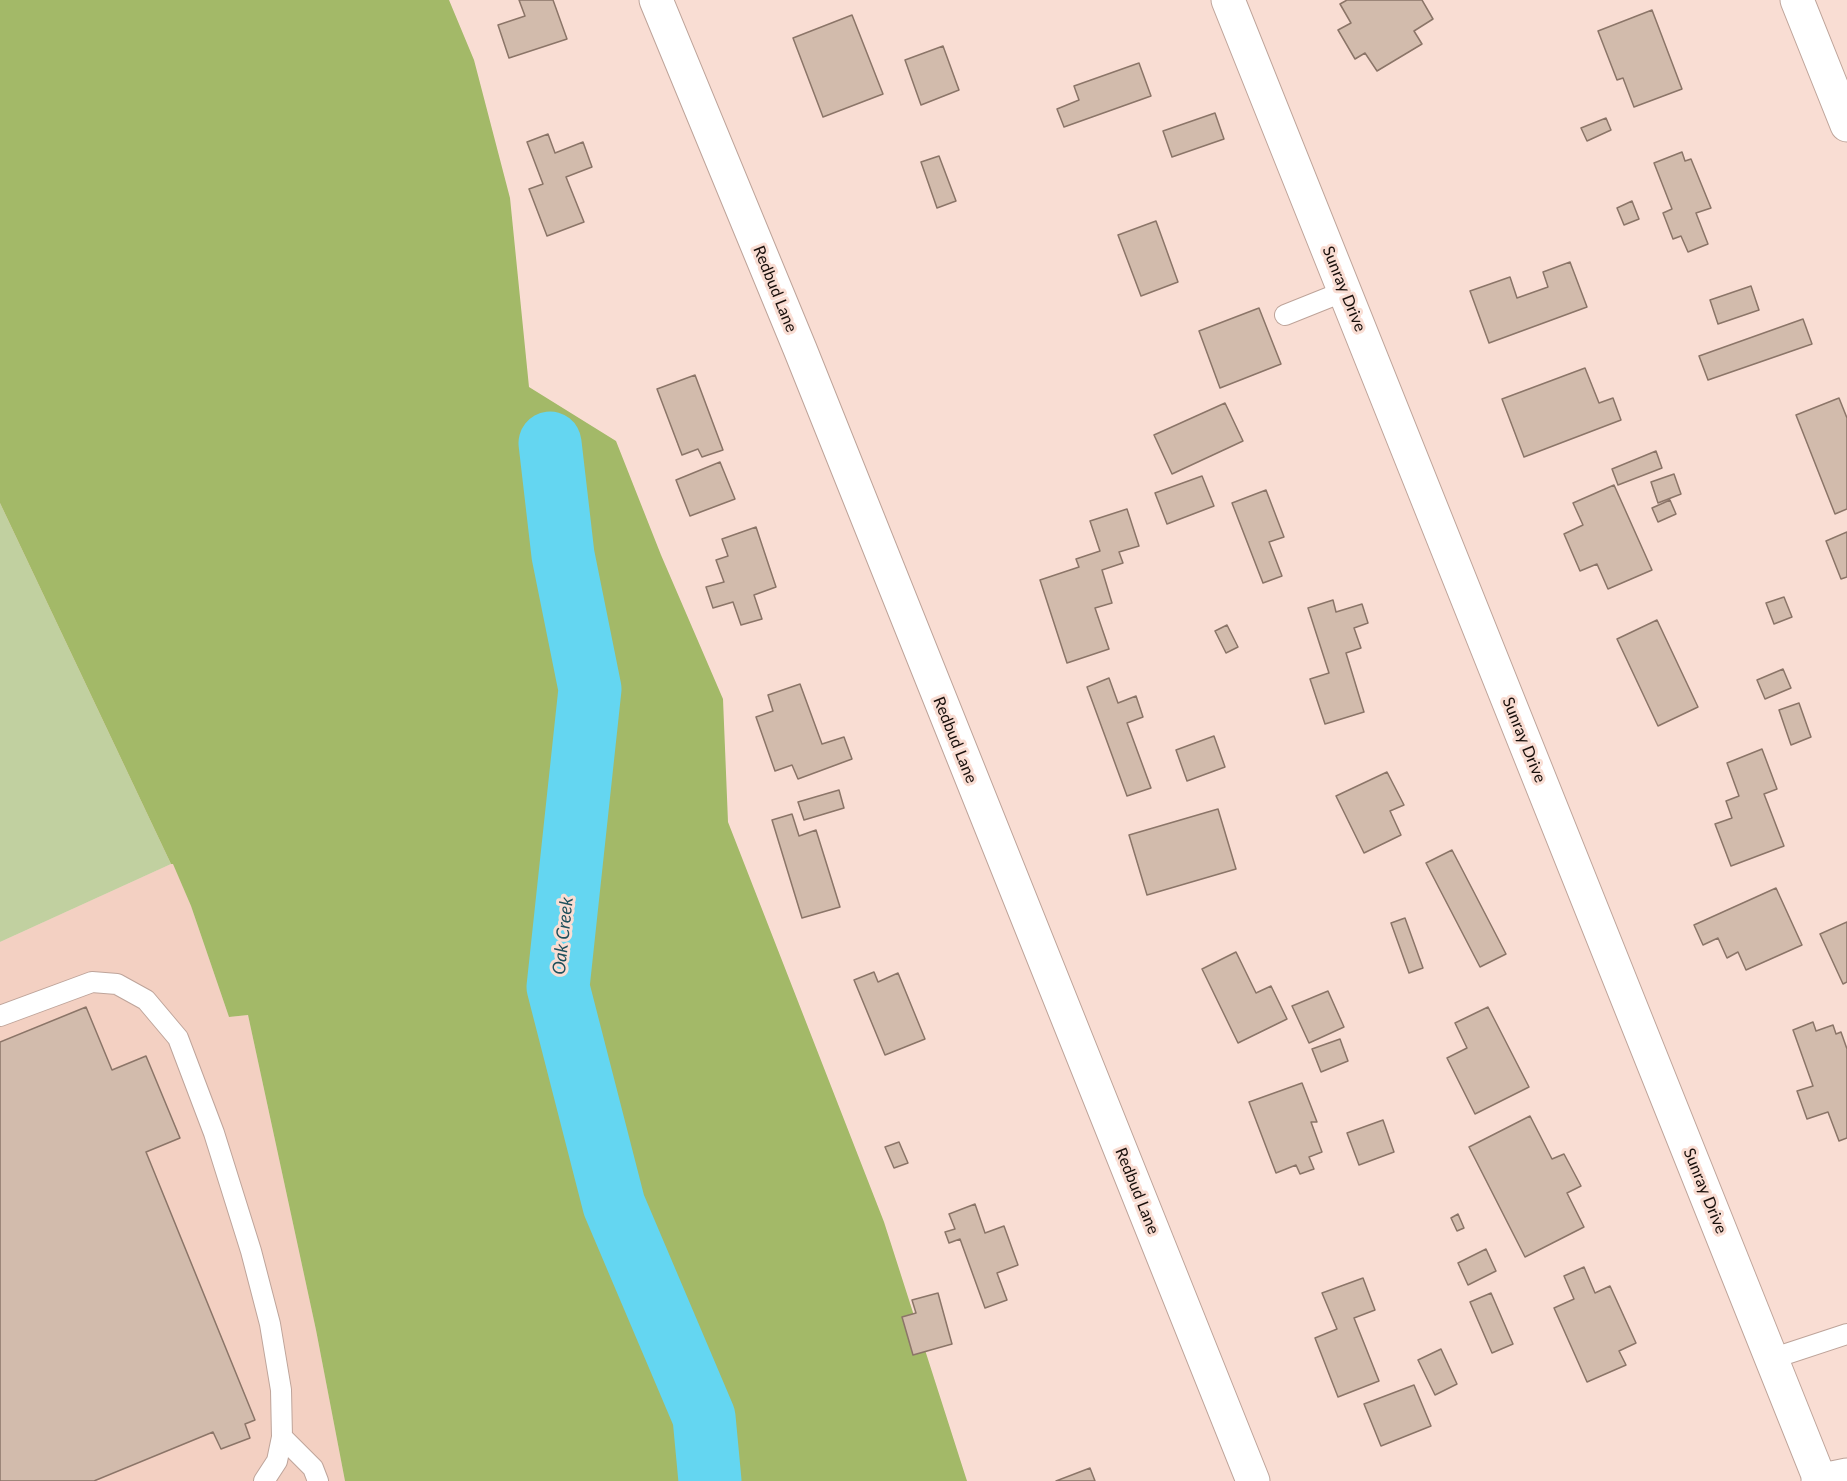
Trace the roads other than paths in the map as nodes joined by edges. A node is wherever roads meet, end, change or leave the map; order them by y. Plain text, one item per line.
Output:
1 (656, 0) edge
2 (1228, 0) edge
3 (1797, 0) edge
4 (1847, 125) edge
5 (1345, 291) junction
6 (1285, 315) dead end
7 (0, 1016) edge
8 (1847, 1334) edge
9 (1771, 1359) junction
10 (282, 1437) junction
11 (1847, 1475) edge
12 (264, 1481) edge
13 (318, 1481) edge
14 (1253, 1481) edge
15 (1819, 1481) edge

1 - 14 street, Redbud Lane
2 - 5 street, Sunray Drive
3 - 4 street
5 - 6 lane
5 - 9 street, Sunray Drive
7 - 10 lane
8 - 9 lane
9 - 15 street, Sunray Drive
10 - 12 lane
10 - 13 lane
11 - 15 street

